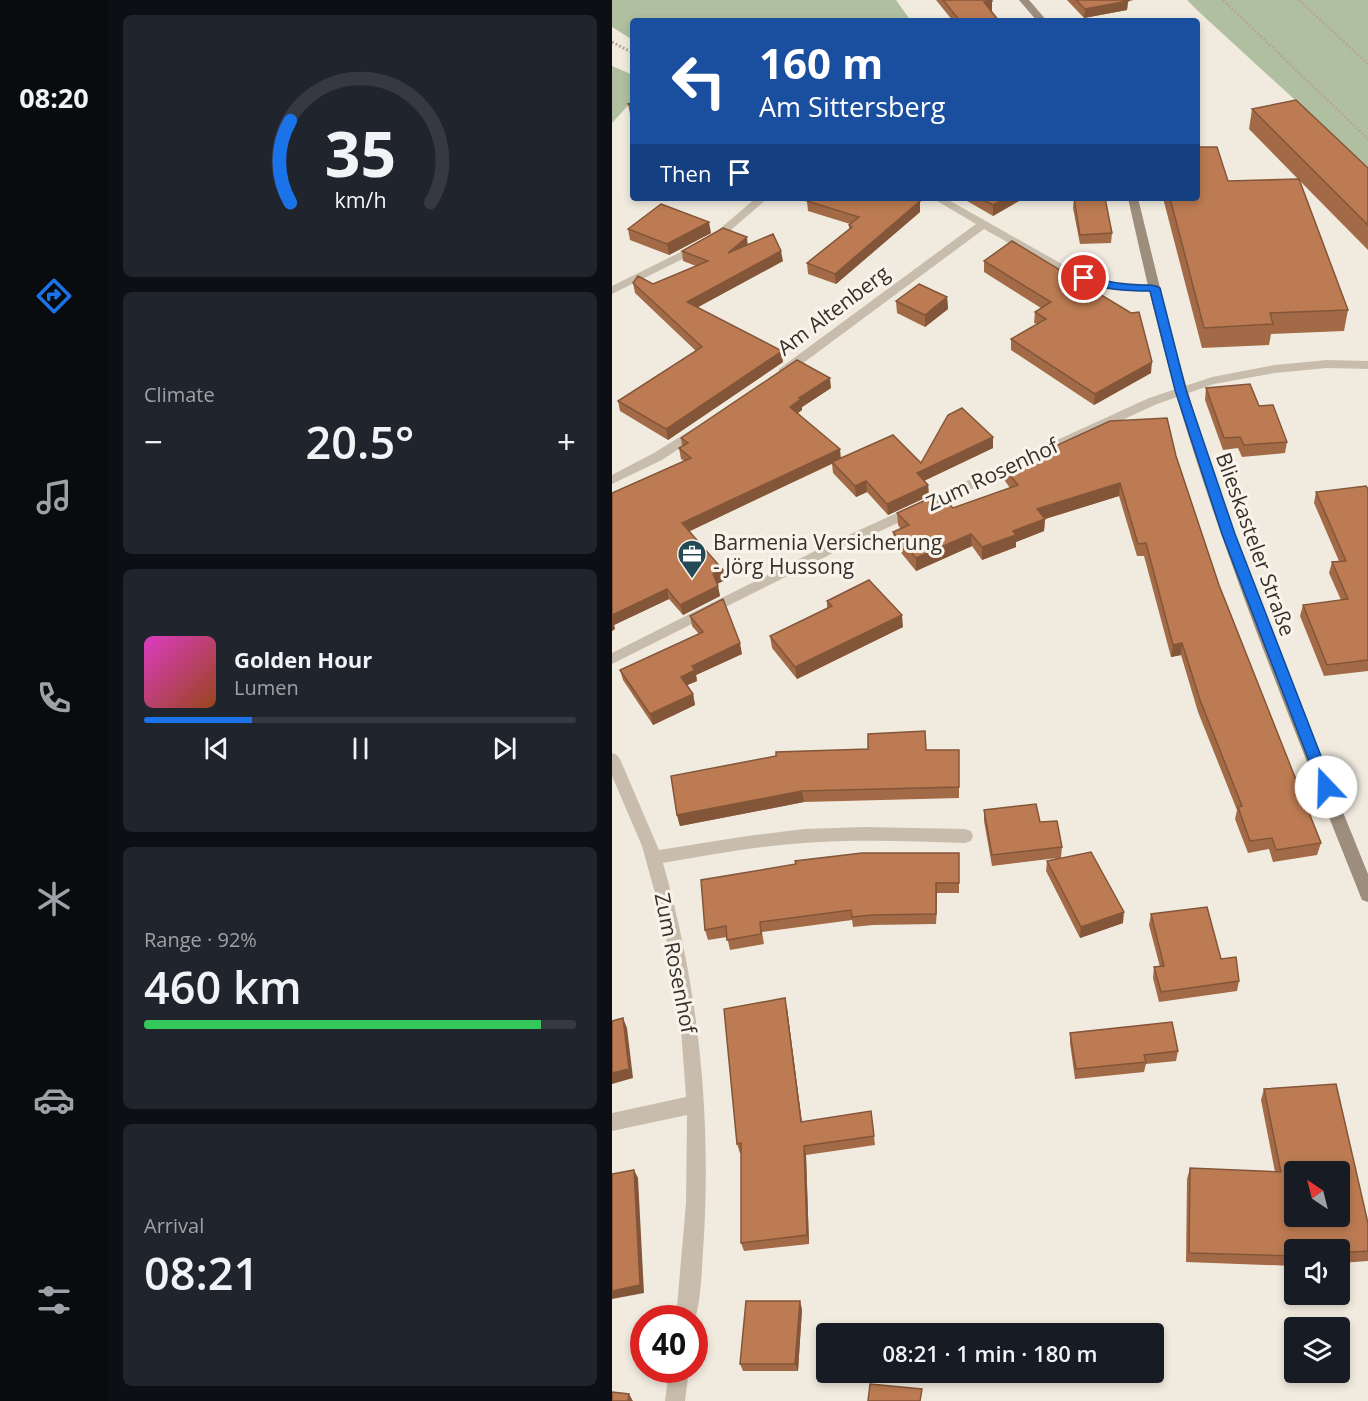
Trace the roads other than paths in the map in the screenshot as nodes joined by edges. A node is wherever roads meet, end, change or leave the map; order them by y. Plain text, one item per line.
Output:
1 (1023, 0) edge
2 (1039, 18) edge
3 (759, 201) edge
4 (942, 201) edge
5 (1135, 201) edge
6 (983, 224) junction
7 (1155, 288) junction
8 (612, 291) edge
9 (1368, 365) edge
10 (776, 377) edge
11 (1180, 390) junction
12 (706, 424) edge
13 (612, 480) edge
14 (612, 659) edge
15 (612, 759) edge
16 (965, 836) dead end
17 (653, 858) junction
18 (1368, 895) edge
19 (696, 1104) junction
20 (612, 1122) edge
21 (688, 1305) edge
22 (677, 1383) edge
23 (675, 1401) edge

1 - 2 street
3 - 8 street
4 - 6 street
5 - 7 street, Blieskasteler Straße
6 - 7 street
6 - 10 street, Am Altenberg
7 - 11 street, Blieskasteler Straße
9 - 11 street, Zum Rosenhof
11 - 14 street, Zum Rosenhof
11 - 18 street, Blieskasteler Straße
12 - 13 street
15 - 17 street, Zum Rosenhof
16 - 17 street
17 - 19 street, Zum Rosenhof
19 - 20 street
19 - 21 street, Zum Rosenhof
22 - 23 street

